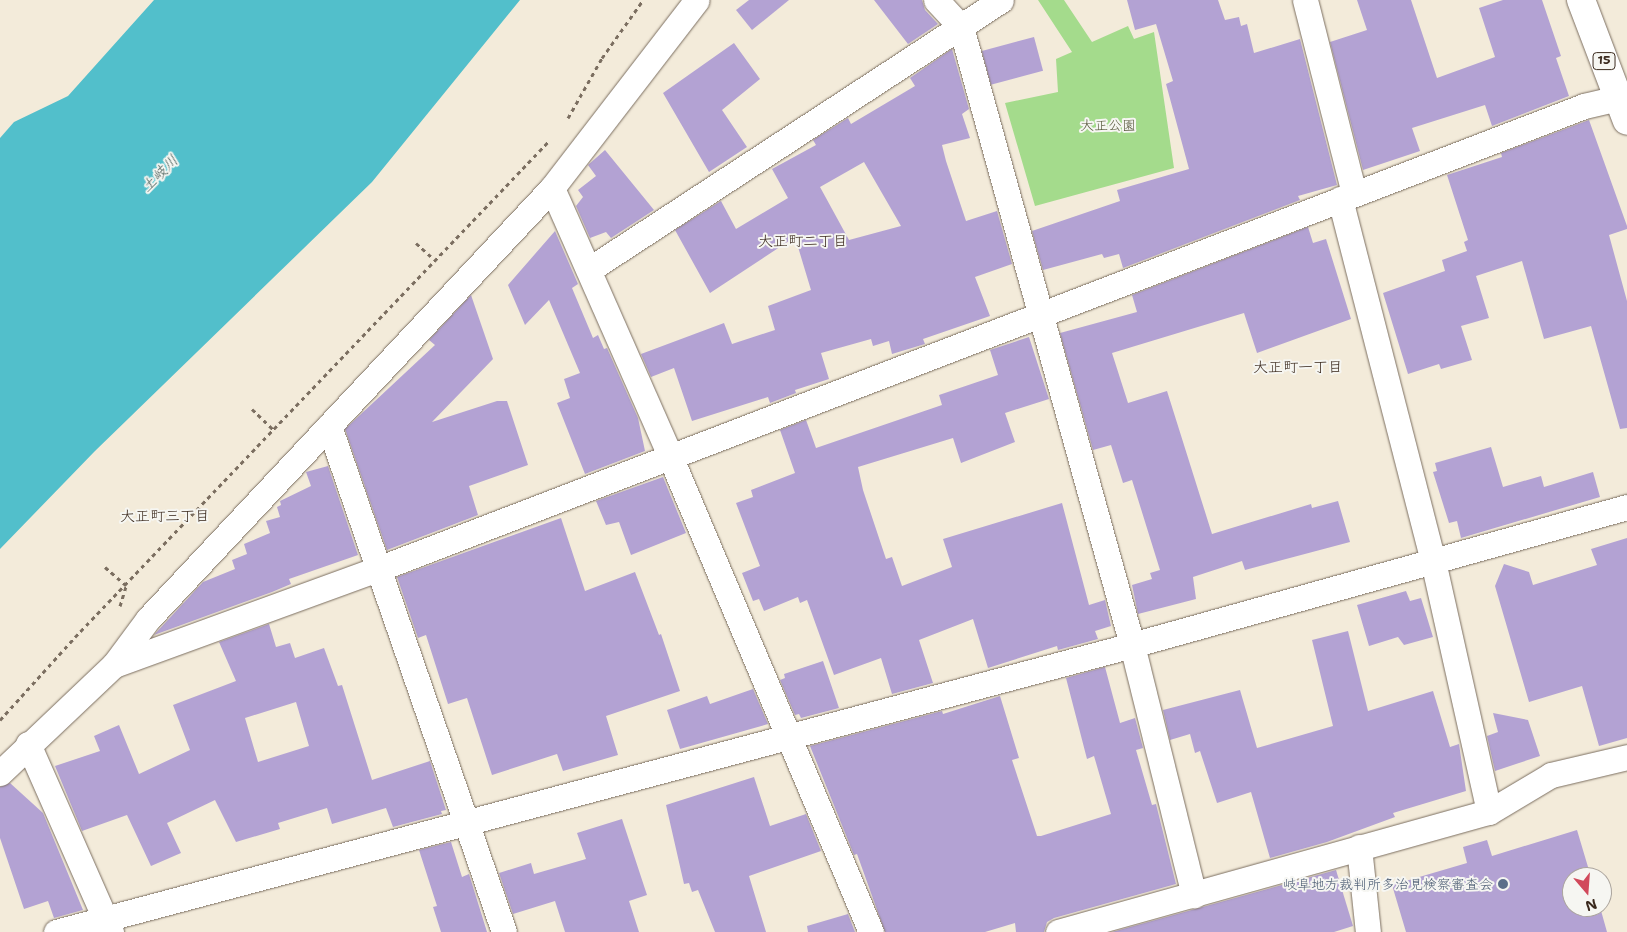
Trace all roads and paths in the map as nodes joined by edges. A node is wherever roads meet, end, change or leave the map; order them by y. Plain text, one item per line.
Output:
1 (643, 0) edge
2 (697, 0) edge
3 (936, 0) edge
4 (1001, 0) edge
5 (1305, 0) edge
6 (1581, 0) edge
7 (961, 26) junction
8 (1624, 105) edge
9 (564, 126) dead end
10 (557, 132) dead end
11 (552, 188) junction
12 (1347, 196) junction
13 (416, 243) dead end
14 (434, 259) junction
15 (430, 263) junction
16 (435, 269) dead end
17 (590, 269) junction
18 (1040, 316) junction
19 (252, 409) dead end
20 (329, 426) junction
21 (273, 429) junction
22 (670, 456) junction
23 (1627, 507) edge
24 (1433, 561) junction
25 (105, 567) dead end
26 (378, 569) junction
27 (126, 585) junction
28 (123, 599) dead end
29 (1132, 645) junction
30 (114, 665) junction
31 (0, 720) edge
32 (788, 737) junction
33 (28, 744) junction
34 (1627, 757) edge
35 (0, 773) edge
36 (1489, 812) junction
37 (467, 824) junction
38 (1359, 847) junction
39 (1194, 895) junction
40 (108, 925) edge
41 (56, 932) edge
42 (504, 932) edge
43 (871, 932) edge
44 (1058, 932) edge
45 (1368, 932) edge

1 - 9 path
2 - 11 street
3 - 7 street
4 - 7 street
5 - 12 street
6 - 8 main road, 15
7 - 17 street
7 - 18 street
8 - 12 street
10 - 14 path
11 - 17 street
11 - 20 street
12 - 18 street
12 - 24 street
13 - 14 path
14 - 15 path
15 - 16 path
15 - 21 path
17 - 22 street
18 - 22 street
18 - 29 street
19 - 21 path
20 - 26 street
20 - 30 street
21 - 27 path
22 - 26 street
22 - 32 street
23 - 24 street
24 - 29 street
24 - 36 street
25 - 27 path
26 - 30 street
26 - 37 street
27 - 28 path
27 - 31 path
29 - 32 street
29 - 39 street
30 - 33 street
32 - 37 street
32 - 43 street
33 - 35 street
33 - 40 street
34 - 36 street
36 - 38 street
37 - 40 street
37 - 42 street
38 - 39 street
38 - 45 street
39 - 44 street
40 - 41 street

